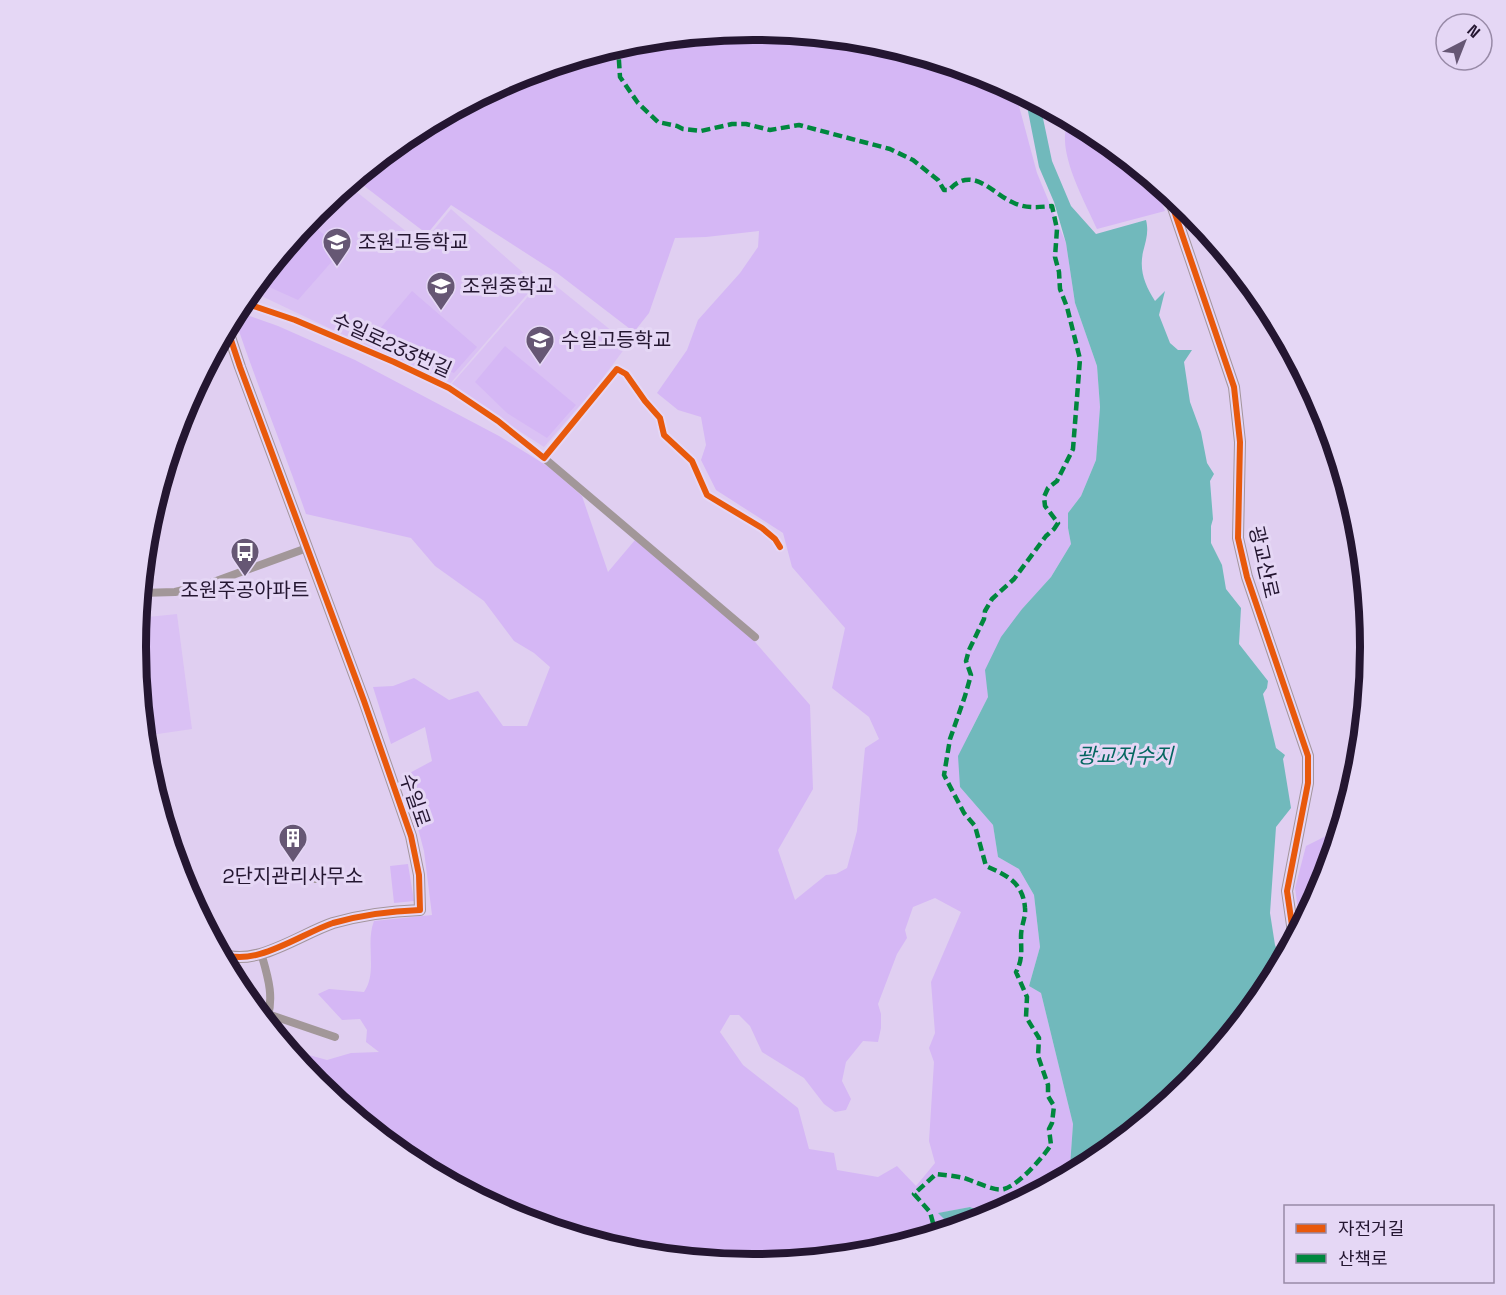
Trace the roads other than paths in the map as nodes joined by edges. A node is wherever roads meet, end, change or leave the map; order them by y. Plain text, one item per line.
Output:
1 (1174, 211) edge
2 (251, 305) edge
3 (231, 338) edge
4 (544, 458) junction
5 (780, 547) dead end
6 (307, 548) junction
7 (149, 593) edge
8 (755, 637) dead end
9 (1292, 926) edge
10 (261, 953) junction
11 (231, 957) edge
12 (269, 1014) edge
13 (274, 1021) edge
14 (335, 1037) dead end

1 - 9 street, 광교산로
2 - 4 street, 수일로233번길
3 - 6 street
4 - 5 street
4 - 8 street, 수일로233번길
6 - 7 street
6 - 10 street, 수일로
10 - 11 street
10 - 12 street
13 - 14 street

